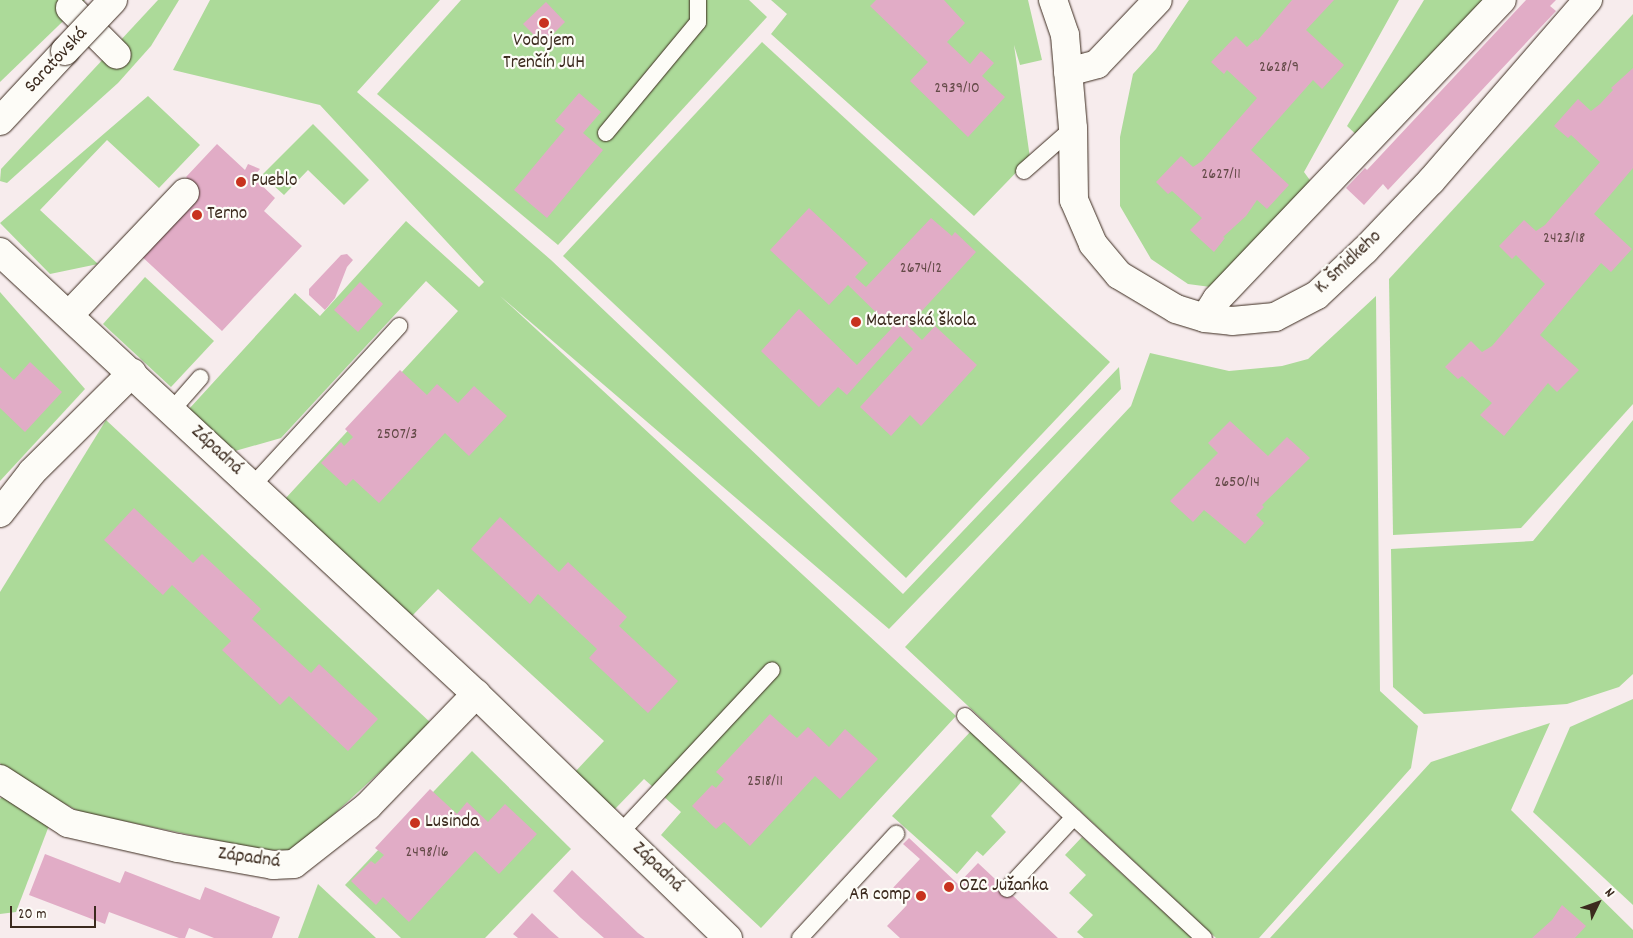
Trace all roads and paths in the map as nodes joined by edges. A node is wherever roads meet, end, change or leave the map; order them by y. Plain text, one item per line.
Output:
1 (114, 0) edge
2 (698, 0) edge
3 (1053, 0) edge
4 (1158, 0) edge
5 (1502, 0) edge
6 (1588, 0) edge
7 (70, 8) dead end
8 (117, 55) dead end
9 (1068, 72) junction
10 (0, 121) edge
11 (1073, 128) junction
12 (606, 133) dead end
13 (1024, 170) dead end
14 (185, 193) dead end
15 (0, 252) edge
16 (70, 314) junction
17 (1205, 318) junction
18 (399, 326) dead end
19 (132, 372) junction
20 (200, 378) dead end
21 (172, 410) junction
22 (253, 485) junction
23 (0, 512) edge
24 (772, 670) dead end
25 (476, 694) junction
26 (965, 716) dead end
27 (0, 779) edge
28 (1074, 817) junction
29 (621, 832) junction
30 (896, 834) dead end
31 (1007, 889) dead end
32 (728, 938) edge
33 (800, 938) edge
34 (1204, 938) edge

1 - 10 street, Saratovská, bridge
2 - 12 lane
3 - 9 street, K. Šmidkeho
4 - 9 street
5 - 17 street
6 - 17 street, K. Šmidkeho
7 - 8 street
9 - 11 street, K. Šmidkeho
11 - 13 lane
11 - 17 street, K. Šmidkeho
14 - 16 street
15 - 16 street, Západná
16 - 19 street, Západná
18 - 22 lane
19 - 21 street, Západná
19 - 23 street
20 - 21 lane
21 - 22 street, Západná
22 - 25 street, Západná
24 - 29 lane
25 - 27 street, Západná
25 - 29 street, Západná
26 - 28 lane
28 - 31 lane
28 - 34 lane
29 - 32 street, Západná
30 - 33 lane

